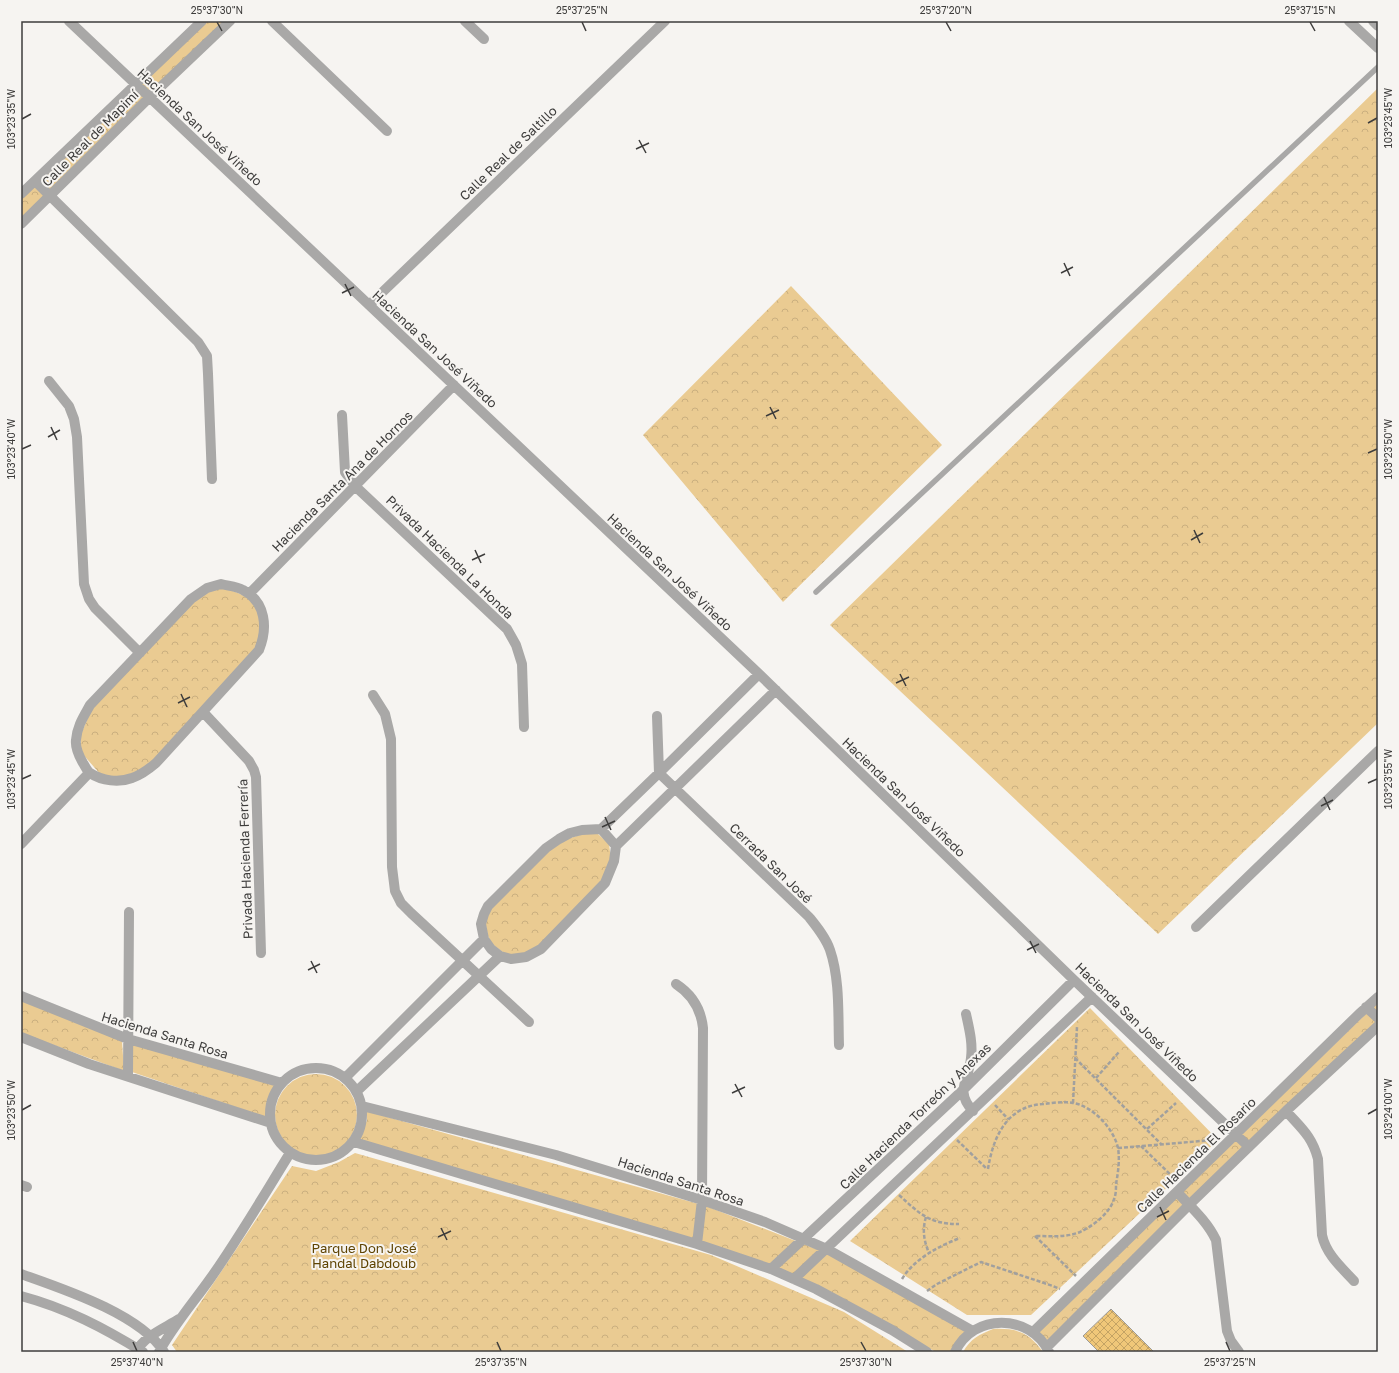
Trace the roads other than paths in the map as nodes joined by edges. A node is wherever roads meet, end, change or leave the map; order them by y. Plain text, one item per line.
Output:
1 (69, 21) edge
2 (202, 21) edge
3 (230, 21) edge
4 (272, 21) edge
5 (465, 21) edge
6 (1349, 21) edge
7 (1373, 21) edge
8 (660, 23) edge
9 (1378, 26) edge
10 (484, 39) dead end
11 (1378, 48) edge
12 (1378, 67) edge
13 (136, 84) junction
14 (150, 97) junction
15 (387, 131) dead end
16 (35, 180) junction
17 (21, 194) edge
18 (50, 196) junction
19 (21, 224) edge
20 (369, 305) junction
21 (49, 381) dead end
22 (454, 385) junction
23 (342, 415) dead end
24 (212, 479) dead end
25 (355, 486) junction
26 (816, 592) dead end
27 (249, 594) junction
28 (140, 653) junction
29 (759, 674) junction
30 (776, 690) junction
31 (373, 695) dead end
32 (203, 712) junction
33 (657, 716) dead end
34 (524, 727) dead end
35 (1378, 751) edge
36 (89, 773) junction
37 (660, 773) junction
38 (675, 788) junction
39 (601, 829) junction
40 (21, 844) edge
41 (616, 846) junction
42 (129, 912) dead end
43 (1196, 927) dead end
44 (484, 939) junction
45 (261, 953) dead end
46 (500, 956) junction
47 (462, 961) junction
48 (478, 977) junction
49 (1074, 980) junction
50 (676, 984) dead end
51 (21, 996) edge
52 (1092, 997) junction
53 (1378, 997) edge
54 (1366, 1008) junction
55 (966, 1014) dead end
56 (1378, 1018) edge
57 (529, 1022) dead end
58 (1378, 1026) edge
59 (21, 1037) edge
60 (128, 1039) junction
61 (839, 1045) dead end
62 (128, 1076) junction
63 (345, 1078) junction
64 (282, 1083) junction
65 (962, 1090) junction
66 (357, 1091) junction
67 (362, 1106) junction
68 (973, 1111) junction
69 (1286, 1111) junction
70 (271, 1123) junction
71 (1236, 1134) junction
72 (354, 1142) junction
73 (1249, 1147) junction
74 (290, 1152) junction
75 (1180, 1190) junction
76 (702, 1200) junction
77 (1189, 1205) junction
78 (804, 1238) junction
79 (697, 1244) junction
80 (827, 1249) junction
81 (771, 1269) junction
82 (21, 1274) edge
83 (794, 1279) junction
84 (1354, 1281) dead end
85 (21, 1296) edge
86 (181, 1318) junction
87 (973, 1331) junction
88 (1033, 1332) junction
89 (151, 1336) junction
90 (1048, 1349) edge
91 (139, 1351) edge
92 (162, 1351) edge
93 (927, 1352) edge
94 (955, 1352) edge
95 (1239, 1352) edge

1 - 13 street, Hacienda San José Viñedo
2 - 13 street
3 - 14 street, Calle Real de Mapimí
4 - 15 street
5 - 10 street
6 - 11 street
7 - 9 street
8 - 20 street, Calle Real de Saltillo
12 - 26 lane
13 - 14 street, Hacienda San José Viñedo
13 - 16 street
14 - 18 street, Calle Real de Mapimí
14 - 20 street, Hacienda San José Viñedo
16 - 17 street
16 - 18 street
18 - 19 street, Calle Real de Mapimí
18 - 24 street
20 - 22 street, Hacienda San José Viñedo
21 - 28 street
22 - 25 street, Hacienda Santa Ana de Hornos
22 - 29 street, Hacienda San José Viñedo
23 - 25 street, Privada Hacienda La Honda
25 - 27 street, Hacienda Santa Ana de Hornos
25 - 34 street, Privada Hacienda La Honda
27 - 28 street
27 - 32 street
28 - 36 street
29 - 30 street, Hacienda San José Viñedo
29 - 37 street
30 - 38 street
30 - 49 street, Hacienda San José Viñedo
31 - 47 street
32 - 36 street
32 - 45 street, Privada Hacienda Ferrería
33 - 37 street
35 - 43 street
36 - 40 street
37 - 38 street, Cerrada San José
37 - 39 street
38 - 41 street
38 - 61 street, Cerrada San José
39 - 41 street
39 - 44 street
41 - 46 street
42 - 60 street
44 - 46 street
44 - 47 street
46 - 48 street
47 - 48 street
47 - 63 street
48 - 57 street
48 - 66 street
49 - 52 street, Hacienda San José Viñedo
49 - 65 street, Calle Hacienda Torreón y Anexas
50 - 76 street
51 - 60 street, Hacienda Santa Rosa
52 - 68 street
52 - 71 street, Hacienda San José Viñedo
53 - 54 street, Calle Hacienda El Rosario
54 - 56 street
54 - 71 street, Calle Hacienda El Rosario
55 - 65 street
58 - 69 street
59 - 62 street
60 - 62 street
60 - 64 street, Hacienda Santa Rosa
62 - 70 street
63 - 64 street
63 - 66 street
64 - 70 street
65 - 68 street
65 - 78 street, Calle Hacienda Torreón y Anexas
66 - 67 street
67 - 72 street
67 - 76 street, Hacienda Santa Rosa
68 - 80 street
69 - 73 street
69 - 84 street
70 - 74 street
71 - 73 street, Hacienda San José Viñedo
71 - 75 street, Calle Hacienda El Rosario
72 - 74 street
72 - 79 street
73 - 77 street
74 - 86 street
75 - 77 street
75 - 88 street, Calle Hacienda El Rosario
76 - 78 street, Hacienda Santa Rosa
76 - 79 street
77 - 90 street
77 - 95 street
78 - 80 street, Hacienda Santa Rosa
78 - 81 street, Calle Hacienda Torreón y Anexas
79 - 81 street
80 - 83 street
80 - 87 street, Hacienda Santa Rosa
81 - 83 street
82 - 89 street
83 - 93 street
85 - 91 street
86 - 89 street
86 - 92 street
87 - 88 street
87 - 94 street
88 - 90 street
89 - 91 street
89 - 92 street

